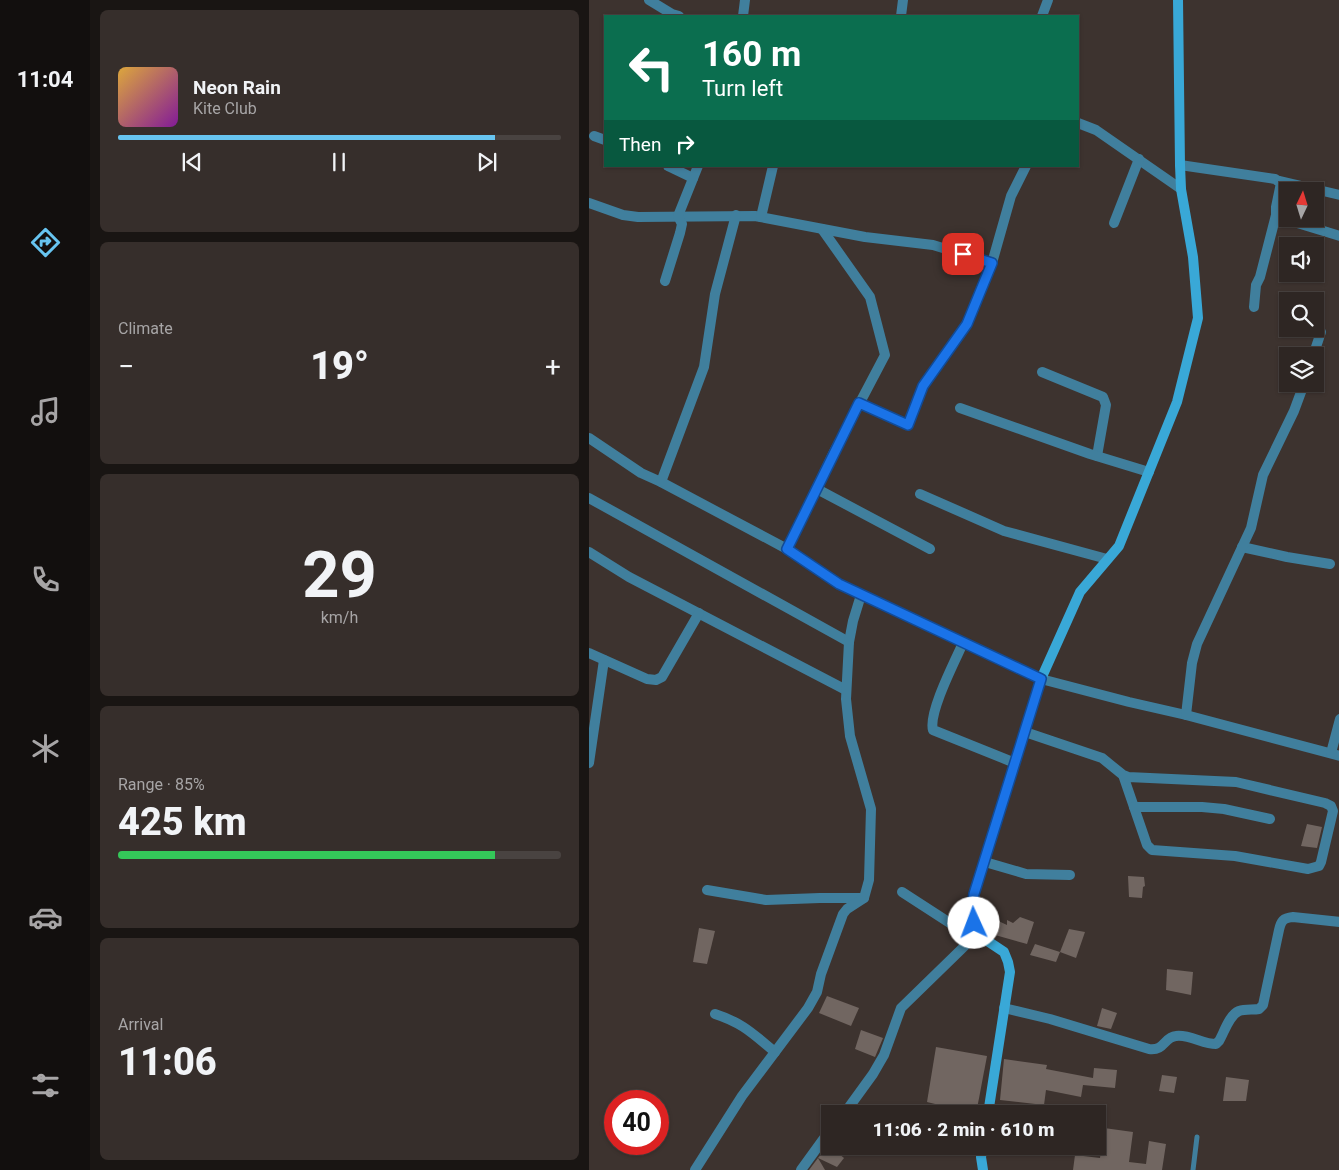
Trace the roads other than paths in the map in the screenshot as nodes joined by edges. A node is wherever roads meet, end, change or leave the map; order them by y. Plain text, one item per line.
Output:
1 (649, 0) edge
2 (745, 0) edge
3 (903, 0) edge
4 (1048, 0) edge
5 (1178, 0) edge
6 (676, 15) edge
7 (743, 15) edge
8 (901, 15) edge
9 (1042, 15) edge
10 (1079, 123) edge
11 (594, 136) dead end
12 (604, 140) edge
13 (1139, 159) junction
14 (1180, 165) junction
15 (670, 167) edge
16 (698, 167) edge
17 (773, 167) edge
18 (1026, 167) edge
19 (693, 178) junction
20 (1280, 182) edge
21 (1181, 189) junction
22 (1324, 192) edge
23 (1279, 195) edge
24 (1339, 195) edge
25 (589, 203) edge
26 (1276, 214) junction
27 (736, 215) junction
28 (678, 216) junction
29 (761, 217) junction
30 (1113, 223) dead end
31 (822, 229) junction
32 (1339, 236) edge
33 (992, 263) junction
34 (665, 281) dead end
35 (1255, 307) dead end
36 (1042, 372) dead end
37 (1301, 392) edge
38 (859, 403) junction
39 (960, 408) dead end
40 (589, 438) edge
41 (1097, 456) junction
42 (1149, 472) junction
43 (661, 482) junction
44 (817, 489) junction
45 (920, 494) dead end
46 (589, 498) edge
47 (1242, 547) junction
48 (787, 549) junction
49 (930, 549) dead end
50 (589, 552) edge
51 (1107, 559) junction
52 (1330, 564) dead end
53 (861, 595) junction
54 (699, 614) junction
55 (849, 642) junction
56 (963, 643) junction
57 (589, 653) edge
58 (604, 660) junction
59 (1041, 679) junction
60 (846, 690) junction
61 (1186, 715) junction
62 (1339, 719) edge
63 (1025, 732) junction
64 (1335, 754) edge
65 (589, 763) edge
66 (1015, 763) junction
67 (1123, 775) junction
68 (1134, 807) junction
69 (1270, 820) dead end
70 (985, 862) junction
71 (1070, 876) dead end
72 (707, 890) dead end
73 (902, 892) dead end
74 (864, 898) junction
75 (1339, 922) edge
76 (975, 936) junction
77 (1004, 1008) junction
78 (715, 1014) dead end
79 (775, 1052) junction
80 (851, 1105) edge
81 (989, 1105) edge
82 (1197, 1137) dead end
83 (821, 1142) edge
84 (981, 1155) edge
85 (695, 1170) edge
86 (801, 1170) edge
87 (983, 1170) edge
88 (1193, 1170) edge

1 - 6 street
2 - 7 street
3 - 8 street
4 - 9 street
5 - 14 street
10 - 13 street
11 - 12 street
13 - 21 street
13 - 30 street
14 - 20 street
14 - 21 street
15 - 19 street
16 - 19 street
17 - 29 street
18 - 33 street
19 - 28 street
21 - 42 street
22 - 24 street
23 - 26 street
25 - 28 street
26 - 32 street
26 - 35 street
27 - 28 street
27 - 29 street
27 - 43 street
28 - 34 street
29 - 31 street
31 - 33 street
31 - 38 street
33 - 38 street
36 - 41 street
37 - 47 street
38 - 44 street
39 - 41 street
40 - 43 street
41 - 42 street
42 - 51 street
43 - 48 street
44 - 48 street
44 - 49 street
45 - 51 street
46 - 55 street
47 - 52 street
47 - 61 street
48 - 53 street
50 - 54 street
51 - 59 street
53 - 55 street
53 - 56 street
54 - 58 street
54 - 60 street
55 - 60 street
56 - 59 street
56 - 66 street
57 - 58 street
58 - 65 street
59 - 61 street
59 - 63 street
60 - 74 street
61 - 64 street
62 - 64 street
63 - 66 street
63 - 67 street
66 - 70 street
67 - 68 street
67 - 68 street
68 - 69 street
70 - 71 street
70 - 76 street
72 - 74 street
73 - 76 street
74 - 79 street
75 - 77 street
76 - 77 street
76 - 80 street
77 - 81 street
78 - 79 street
79 - 85 street
82 - 88 lane
83 - 86 street
84 - 87 street

